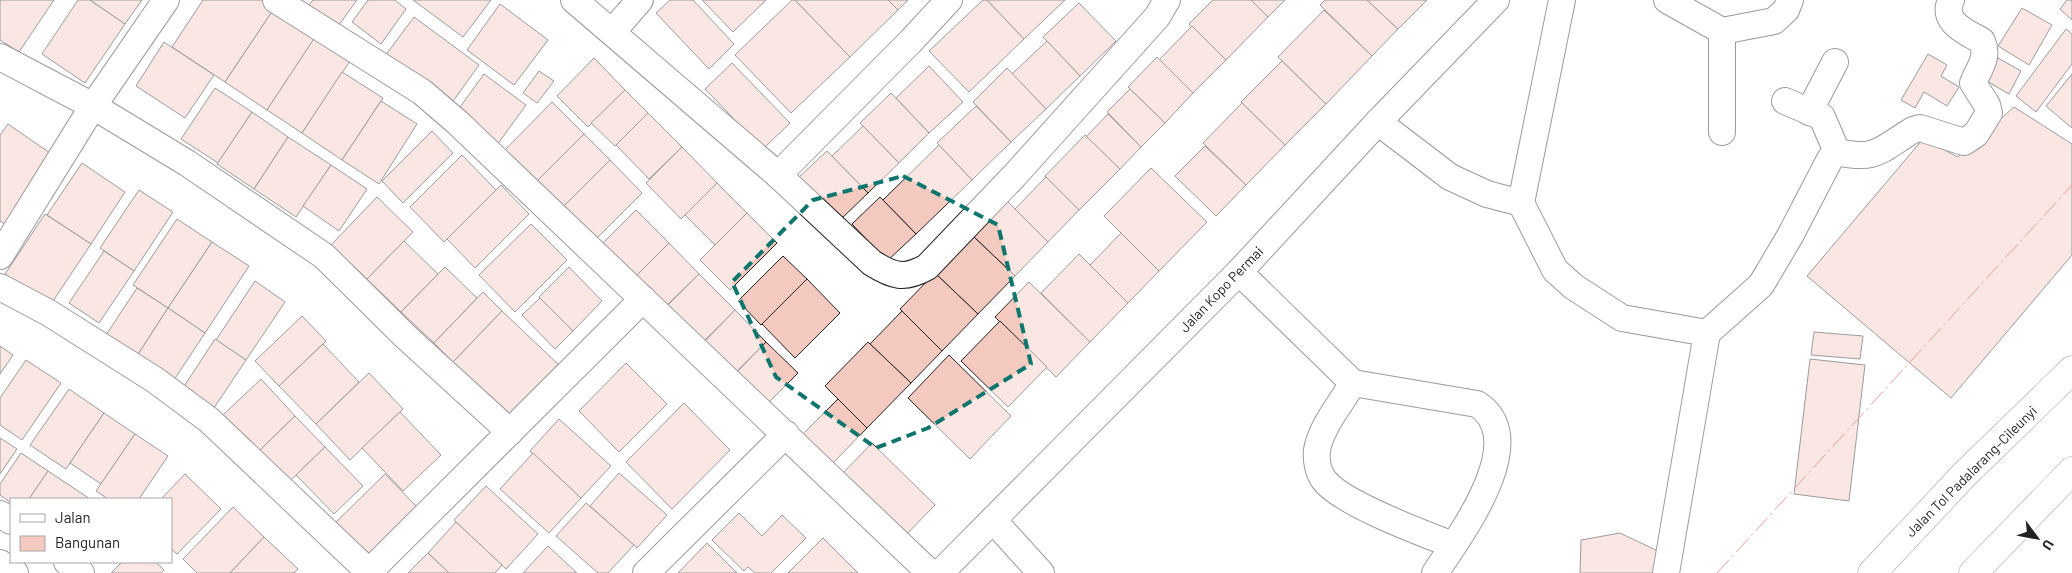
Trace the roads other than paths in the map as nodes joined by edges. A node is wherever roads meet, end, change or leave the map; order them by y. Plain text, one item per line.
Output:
1 (166, 0) edge
2 (276, 0) edge
3 (574, 0) edge
4 (640, 0) edge
5 (949, 0) edge
6 (1167, 0) edge
7 (1496, 0) edge
8 (1562, 0) edge
9 (1667, 0) edge
10 (1790, 0) edge
11 (1951, 0) edge
12 (613, 31) junction
13 (1722, 31) junction
14 (0, 57) edge
15 (1836, 62) dead end
16 (1785, 101) dead end
17 (93, 106) junction
18 (1809, 112) junction
19 (1378, 122) junction
20 (1722, 132) dead end
21 (1837, 152) junction
22 (778, 175) junction
23 (1521, 202) junction
24 (0, 256) edge
25 (1239, 272) junction
26 (0, 287) edge
27 (643, 299) junction
28 (1707, 333) junction
29 (2072, 370) edge
30 (1354, 383) junction
31 (510, 432) junction
32 (786, 434) junction
33 (2072, 471) edge
34 (993, 520) junction
35 (1454, 545) junction
36 (68, 563) edge
37 (369, 572) edge
38 (81, 573) edge
39 (646, 573) edge
40 (930, 573) edge
41 (940, 573) edge
42 (1041, 573) edge
43 (1435, 573) edge
44 (1666, 573) edge
45 (1872, 573) edge
46 (1973, 573) edge

1 - 17 street
2 - 27 street
3 - 12 street
4 - 12 street
5 - 22 street
6 - 22 street
7 - 19 street, Jalan Kopo Permai
8 - 23 street
9 - 13 street
10 - 13 street
11 - 21 street
12 - 22 street
13 - 20 street
14 - 17 street
15 - 18 street
16 - 18 street
17 - 24 street
17 - 31 street
18 - 21 street
19 - 23 street
19 - 25 street, Jalan Kopo Permai
21 - 28 street
23 - 28 street
25 - 30 street
25 - 34 street, Jalan Kopo Permai
26 - 37 street
27 - 31 street
27 - 32 street
28 - 44 street
29 - 45 highway, Jalan Tol Padalarang–Cileunyi
30 - 35 street
30 - 35 street
31 - 37 street
32 - 39 street
32 - 40 street
33 - 46 highway
34 - 41 street, Jalan Kopo Permai
34 - 42 street
35 - 43 street
36 - 38 street

